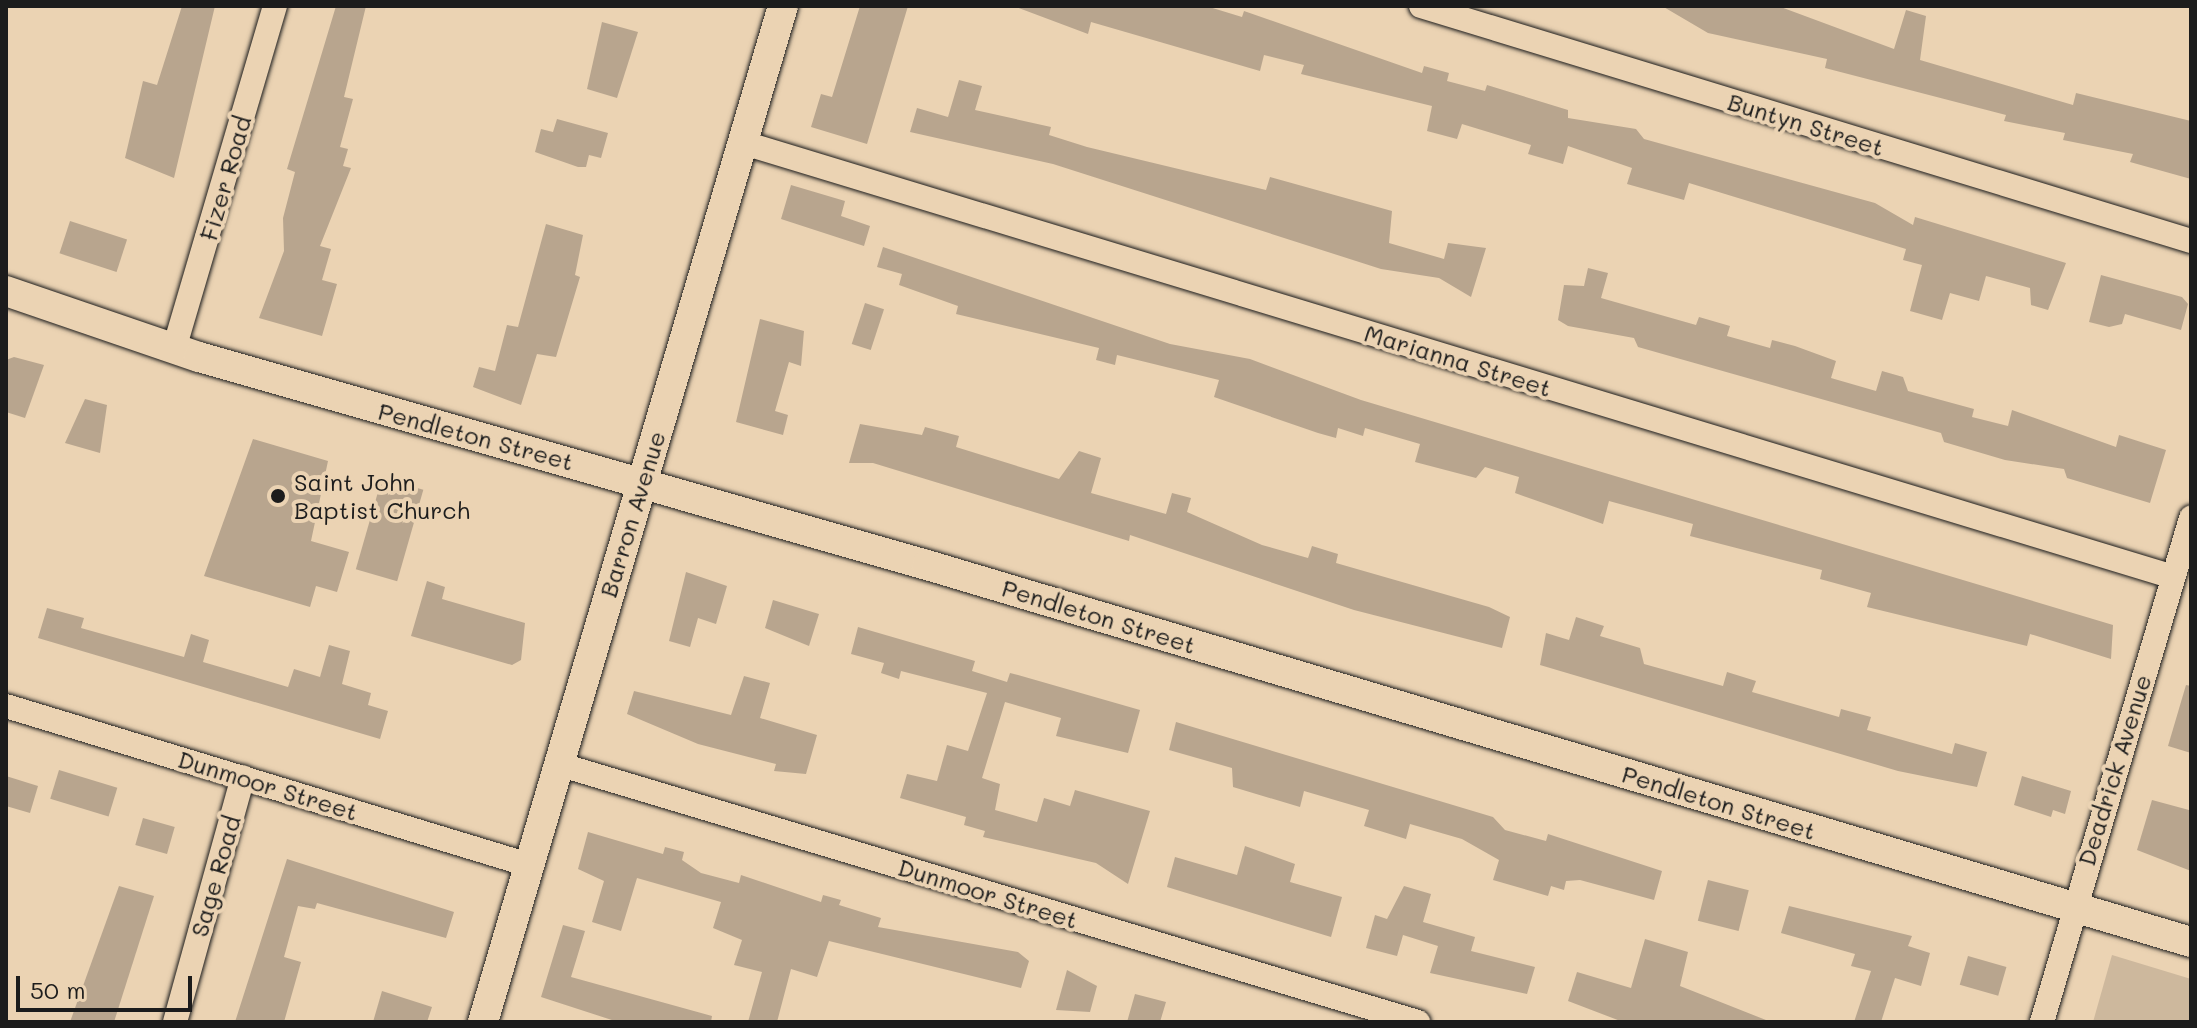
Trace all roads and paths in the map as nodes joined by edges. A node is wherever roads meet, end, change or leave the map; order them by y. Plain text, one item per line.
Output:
1 (275, 6) edge
2 (783, 6) edge
3 (1421, 6) edge
4 (744, 143) junction
5 (2191, 241) edge
6 (6, 291) edge
7 (174, 349) junction
8 (640, 482) junction
9 (2191, 518) edge
10 (2173, 577) junction
11 (6, 706) edge
12 (558, 764) junction
13 (243, 777) junction
14 (529, 865) junction
15 (2074, 909) junction
16 (2191, 942) edge
17 (175, 1022) edge
18 (483, 1022) edge
19 (1418, 1022) edge
20 (2042, 1022) edge

1 - 7 street, Fizer Road
2 - 4 main road, Barron Avenue
3 - 5 street, Buntyn Street
4 - 8 main road, Barron Avenue
4 - 10 street, Marianna Street
6 - 7 main road, Pendleton Street
7 - 8 main road, Pendleton Street
8 - 12 main road, Barron Avenue
8 - 15 main road, Pendleton Street
9 - 10 street, Deadrick Avenue
10 - 15 street, Deadrick Avenue
11 - 13 street, Dunmoor Street
12 - 14 main road, Barron Avenue
12 - 19 street, Dunmoor Street
13 - 14 street, Dunmoor Street
13 - 17 street, Sage Road
14 - 18 main road, Barron Avenue
15 - 16 main road, Pendleton Street
15 - 20 street, Deadrick Avenue

